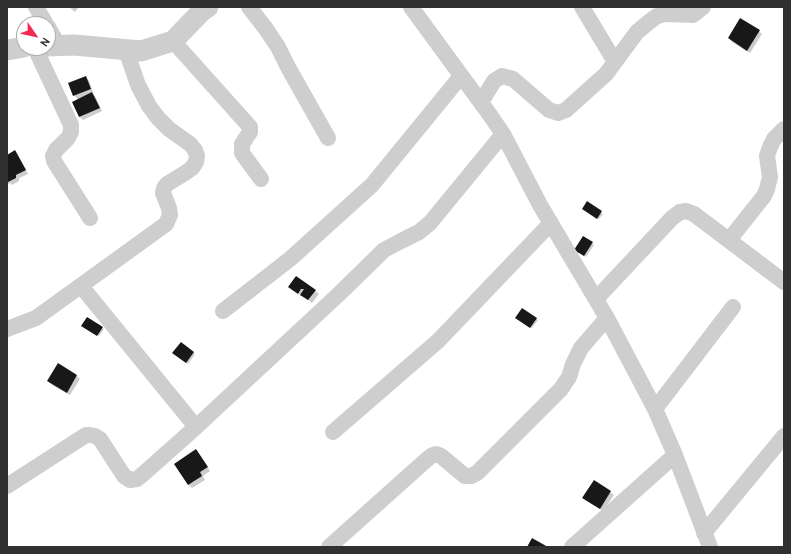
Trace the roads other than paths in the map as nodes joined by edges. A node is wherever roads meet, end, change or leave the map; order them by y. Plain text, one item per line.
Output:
1 (36, 7) edge
2 (208, 7) edge
3 (249, 7) edge
4 (411, 7) edge
5 (582, 7) edge
6 (703, 7) edge
7 (41, 16) edge
8 (173, 41) junction
9 (56, 46) edge
10 (126, 50) junction
11 (39, 56) edge
12 (615, 62) junction
13 (461, 76) junction
14 (481, 102) junction
15 (784, 129) edge
16 (503, 134) junction
17 (328, 138) dead end
18 (261, 179) dead end
19 (777, 179) edge
20 (90, 218) dead end
21 (551, 223) junction
22 (729, 240) junction
23 (784, 282) edge
24 (81, 286) junction
25 (596, 299) junction
26 (733, 307) dead end
27 (223, 311) dead end
28 (607, 318) junction
29 (7, 329) edge
30 (655, 409) junction
31 (196, 427) junction
32 (333, 432) dead end
33 (784, 436) edge
34 (676, 455) junction
35 (7, 486) edge
36 (706, 543) edge
37 (329, 547) edge
38 (572, 547) edge

1 - 7 street
2 - 8 street
3 - 17 street
4 - 13 street
5 - 12 street
6 - 12 street
8 - 10 street
8 - 18 street
9 - 10 street
10 - 24 street
11 - 20 street
12 - 14 street
13 - 14 street
13 - 27 street
14 - 16 street
15 - 19 street
16 - 21 street
16 - 31 street
19 - 22 street
21 - 25 street
21 - 32 street
22 - 23 street
22 - 25 street
24 - 29 street
24 - 31 street
25 - 28 street
26 - 30 street
28 - 30 street
28 - 37 street
30 - 34 street
31 - 35 street
33 - 36 street
34 - 36 street
34 - 38 street

